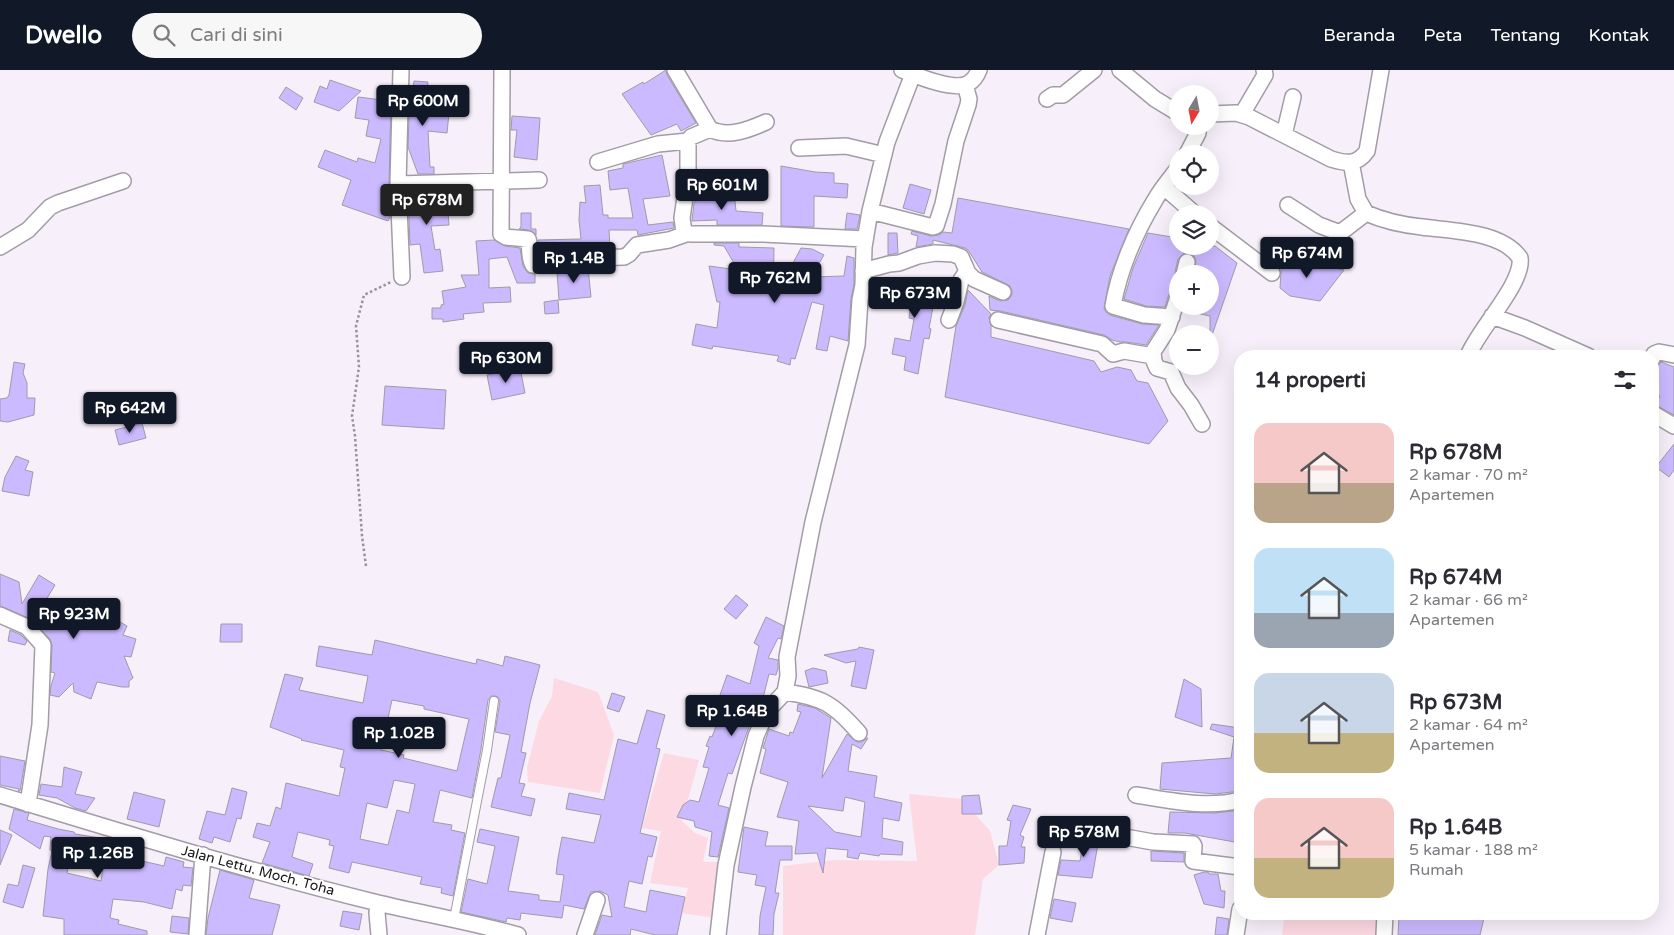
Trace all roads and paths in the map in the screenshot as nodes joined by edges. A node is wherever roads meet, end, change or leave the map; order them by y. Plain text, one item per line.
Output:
1 (401, 70) edge
2 (502, 70) edge
3 (675, 70) edge
4 (979, 70) edge
5 (1094, 70) edge
6 (1120, 70) edge
7 (1264, 70) edge
8 (1381, 70) edge
9 (908, 72) edge
10 (964, 85) junction
11 (1293, 97) dead end
12 (1047, 99) dead end
13 (1169, 107) edge
14 (1219, 113) edge
15 (1242, 114) junction
16 (766, 122) dead end
17 (710, 129) junction
18 (1284, 135) junction
19 (688, 141) junction
20 (799, 148) dead end
21 (884, 155) junction
22 (598, 162) dead end
23 (1352, 162) junction
24 (501, 180) junction
25 (539, 180) dead end
26 (1169, 180) edge
27 (123, 181) dead end
28 (398, 184) junction
29 (1164, 187) junction
30 (1185, 205) edge
31 (1288, 205) dead end
32 (870, 211) junction
33 (1366, 213) junction
34 (1219, 233) edge
35 (686, 234) junction
36 (865, 239) junction
37 (0, 247) edge
38 (863, 271) junction
39 (967, 271) junction
40 (1272, 273) dead end
41 (402, 277) joint
42 (1003, 292) dead end
43 (1172, 316) joint
44 (1492, 316) junction
45 (949, 320) dead end
46 (998, 320) dead end
47 (1470, 350) edge
48 (1575, 350) edge
49 (1659, 352) edge
50 (1674, 355) edge
51 (1153, 356) junction
52 (1659, 417) edge
53 (1202, 424) dead end
54 (1674, 426) edge
55 (366, 566) dead end
56 (0, 615) edge
57 (784, 692) junction
58 (494, 700) dead end
59 (859, 733) dead end
60 (0, 795) edge
61 (1136, 795) dead end
62 (1234, 801) edge
63 (28, 804) junction
64 (1114, 834) dead end
65 (1053, 852) dead end
66 (203, 855) junction
67 (1234, 866) edge
68 (596, 900) dead end
69 (378, 903) junction
70 (454, 919) junction
71 (1238, 920) edge
72 (1385, 920) edge
73 (197, 935) edge
74 (379, 935) edge
75 (518, 935) edge
76 (585, 935) edge
77 (718, 935) edge
78 (1037, 935) edge
79 (1236, 935) edge
80 (1384, 935) edge

1 - 28 street
2 - 24 street
3 - 17 street
4 - 10 street
5 - 12 street
6 - 13 street
7 - 15 street
8 - 23 street
9 - 10 street
9 - 21 street
10 - 32 street
11 - 18 street
14 - 15 street
15 - 18 street
16 - 17 street
17 - 19 street
18 - 23 street
19 - 22 street
19 - 35 street
20 - 21 street
21 - 32 street
23 - 33 street
24 - 25 street
24 - 28 street
24 - 35 street
26 - 29 street
27 - 37 street
28 - 41 street
29 - 30 street
29 - 43 street
31 - 33 street
32 - 36 street
33 - 44 street
34 - 40 street
35 - 36 street
36 - 38 street
38 - 39 street
38 - 57 street
39 - 42 street
39 - 45 street
41 - 55 path
43 - 51 street
44 - 47 street
44 - 48 street
46 - 51 street
49 - 50 street
51 - 53 street
52 - 54 street
56 - 63 street
57 - 59 street
57 - 77 street
58 - 70 lane
60 - 63 street, Jalan Lettu. Moch. Toha
61 - 62 street
63 - 66 street, Jalan Lettu. Moch. Toha
64 - 67 street
65 - 78 street
66 - 69 street, Jalan Lettu. Moch. Toha
66 - 73 street
68 - 76 street
69 - 70 street, Jalan Lettu. Moch. Toha
69 - 74 street
70 - 75 street, Jalan Lettu. Moch. Toha
71 - 79 street
72 - 80 street

